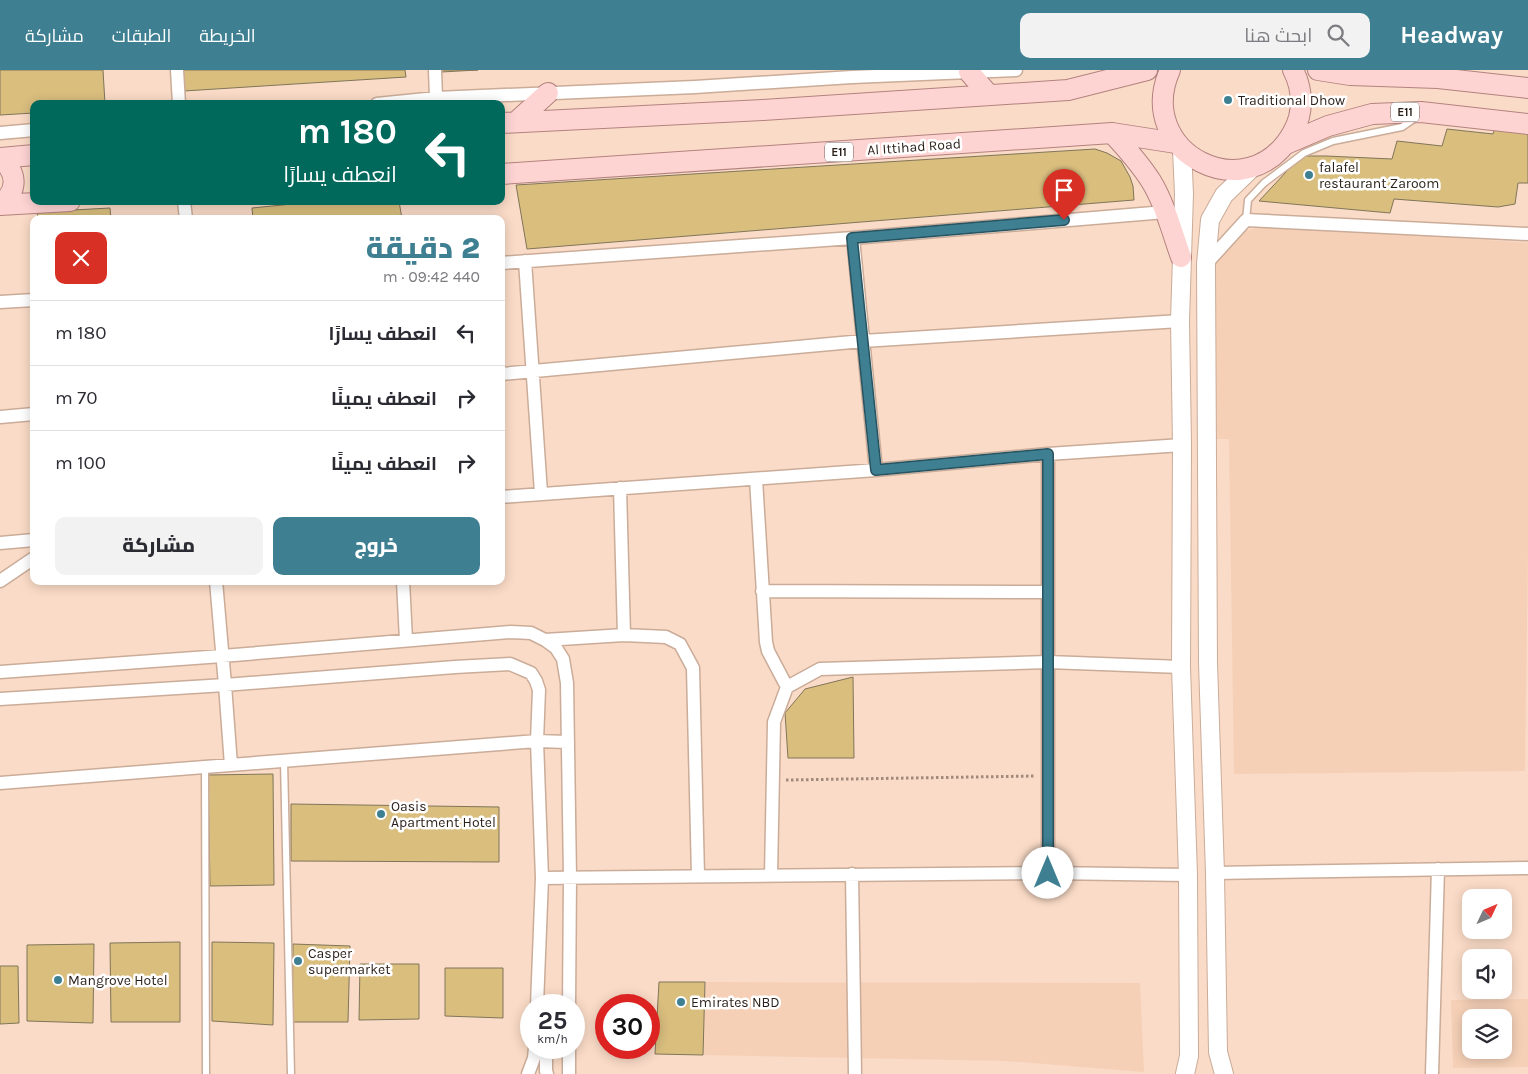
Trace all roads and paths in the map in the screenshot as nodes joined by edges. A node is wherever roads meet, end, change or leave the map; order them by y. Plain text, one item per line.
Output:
1 (177, 70) edge
2 (435, 70) edge
3 (1016, 70) edge
4 (1147, 70) edge
5 (1170, 70) edge
6 (1293, 70) edge
7 (1318, 70) edge
8 (969, 72) junction
9 (851, 73) edge
10 (1528, 88) edge
11 (548, 93) junction
12 (989, 95) junction
13 (436, 98) junction
14 (179, 100) edge
15 (416, 100) edge
16 (1422, 112) junction
17 (509, 123) edge
18 (1528, 124) edge
19 (30, 130) edge
20 (0, 133) edge
21 (1112, 133) junction
22 (1286, 144) junction
23 (1179, 146) junction
24 (30, 155) edge
25 (0, 158) edge
26 (1252, 168) junction
27 (505, 174) edge
28 (30, 203) edge
29 (0, 205) edge
30 (1165, 212) junction
31 (1246, 220) junction
32 (1528, 234) edge
33 (852, 238) junction
34 (1181, 257) junction
35 (525, 261) junction
36 (505, 263) edge
37 (1206, 264) junction
38 (30, 300) edge
39 (0, 302) edge
40 (1180, 321) junction
41 (863, 341) junction
42 (534, 371) junction
43 (505, 374) edge
44 (30, 414) edge
45 (0, 417) edge
46 (1182, 445) junction
47 (1048, 454) junction
48 (876, 470) junction
49 (756, 479) junction
50 (620, 488) junction
51 (541, 493) junction
52 (505, 497) edge
53 (30, 540) edge
54 (0, 543) edge
55 (30, 561) edge
56 (0, 581) edge
57 (216, 585) edge
58 (403, 585) edge
59 (762, 591) junction
60 (1048, 592) junction
61 (624, 635) junction
62 (406, 640) junction
63 (545, 640) junction
64 (222, 656) junction
65 (1048, 662) junction
66 (1181, 666) junction
67 (0, 672) edge
68 (225, 685) junction
69 (787, 687) junction
70 (0, 699) edge
71 (538, 741) junction
72 (567, 742) junction
73 (284, 761) junction
74 (231, 765) junction
75 (205, 767) junction
76 (1048, 776) junction
77 (773, 780) junction
78 (0, 783) edge
79 (1528, 868) edge
80 (1438, 869) junction
81 (1048, 873) junction
82 (1214, 873) junction
83 (852, 874) junction
84 (771, 875) junction
85 (698, 876) junction
86 (1188, 876) junction
87 (542, 878) junction
88 (570, 878) junction
89 (537, 994) edge
90 (569, 994) edge
91 (534, 1059) edge
92 (546, 1059) edge
93 (569, 1059) edge
94 (568, 1073) edge
95 (206, 1074) edge
96 (290, 1074) edge
97 (528, 1074) edge
98 (548, 1074) edge
99 (855, 1074) edge
100 (1185, 1074) edge
101 (1224, 1074) edge
102 (1432, 1074) edge

1 - 14 street
2 - 13 street
3 - 8 street
4 - 12 main road
5 - 23 main road
6 - 22 main road
7 - 10 main road
8 - 9 street
8 - 12 main road
9 - 11 street
11 - 13 street
11 - 17 main road
12 - 17 main road
13 - 15 street
16 - 18 main road, E11
16 - 22 main road, E11
16 - 31 lane
19 - 20 street
21 - 23 main road, Al Ittihad Road / E11
21 - 27 main road, Al Ittihad Road / E11
21 - 30 main road
22 - 26 main road
23 - 26 main road
23 - 34 street
24 - 25 main road
25 - 29 main road
26 - 37 street
28 - 29 main road
30 - 33 street
30 - 34 main road
31 - 32 street
31 - 37 street
33 - 35 street
33 - 41 street
34 - 40 street
35 - 36 street
35 - 42 street
37 - 82 street
38 - 39 street
40 - 41 street
40 - 46 street
41 - 42 street
41 - 48 street
42 - 43 street
42 - 51 street
44 - 45 street
46 - 47 street
46 - 66 street
47 - 48 street
47 - 60 street
48 - 49 street
49 - 50 street
49 - 59 street
50 - 51 street
50 - 61 street
51 - 52 street
53 - 54 street
55 - 56 street
57 - 64 street
58 - 62 street
59 - 60 street
59 - 69 street
60 - 65 street
61 - 63 street
61 - 85 street
62 - 63 street
62 - 64 street
63 - 72 street
64 - 67 street
64 - 68 street
65 - 66 street
65 - 69 street
65 - 76 street
66 - 86 street
68 - 70 street
68 - 71 street
68 - 74 street
69 - 77 street
71 - 72 street
71 - 73 street
71 - 87 street
72 - 88 street
73 - 74 street
73 - 96 lane
74 - 75 street
75 - 78 street
75 - 95 lane
76 - 77 path
76 - 81 street
77 - 84 street
79 - 80 street
80 - 82 street
80 - 102 street
81 - 83 street
81 - 86 street
82 - 101 street
83 - 84 street
83 - 99 street
84 - 85 street
85 - 88 street
86 - 100 street
87 - 88 street
87 - 89 street
88 - 90 street
91 - 97 street
92 - 98 street
93 - 94 street

